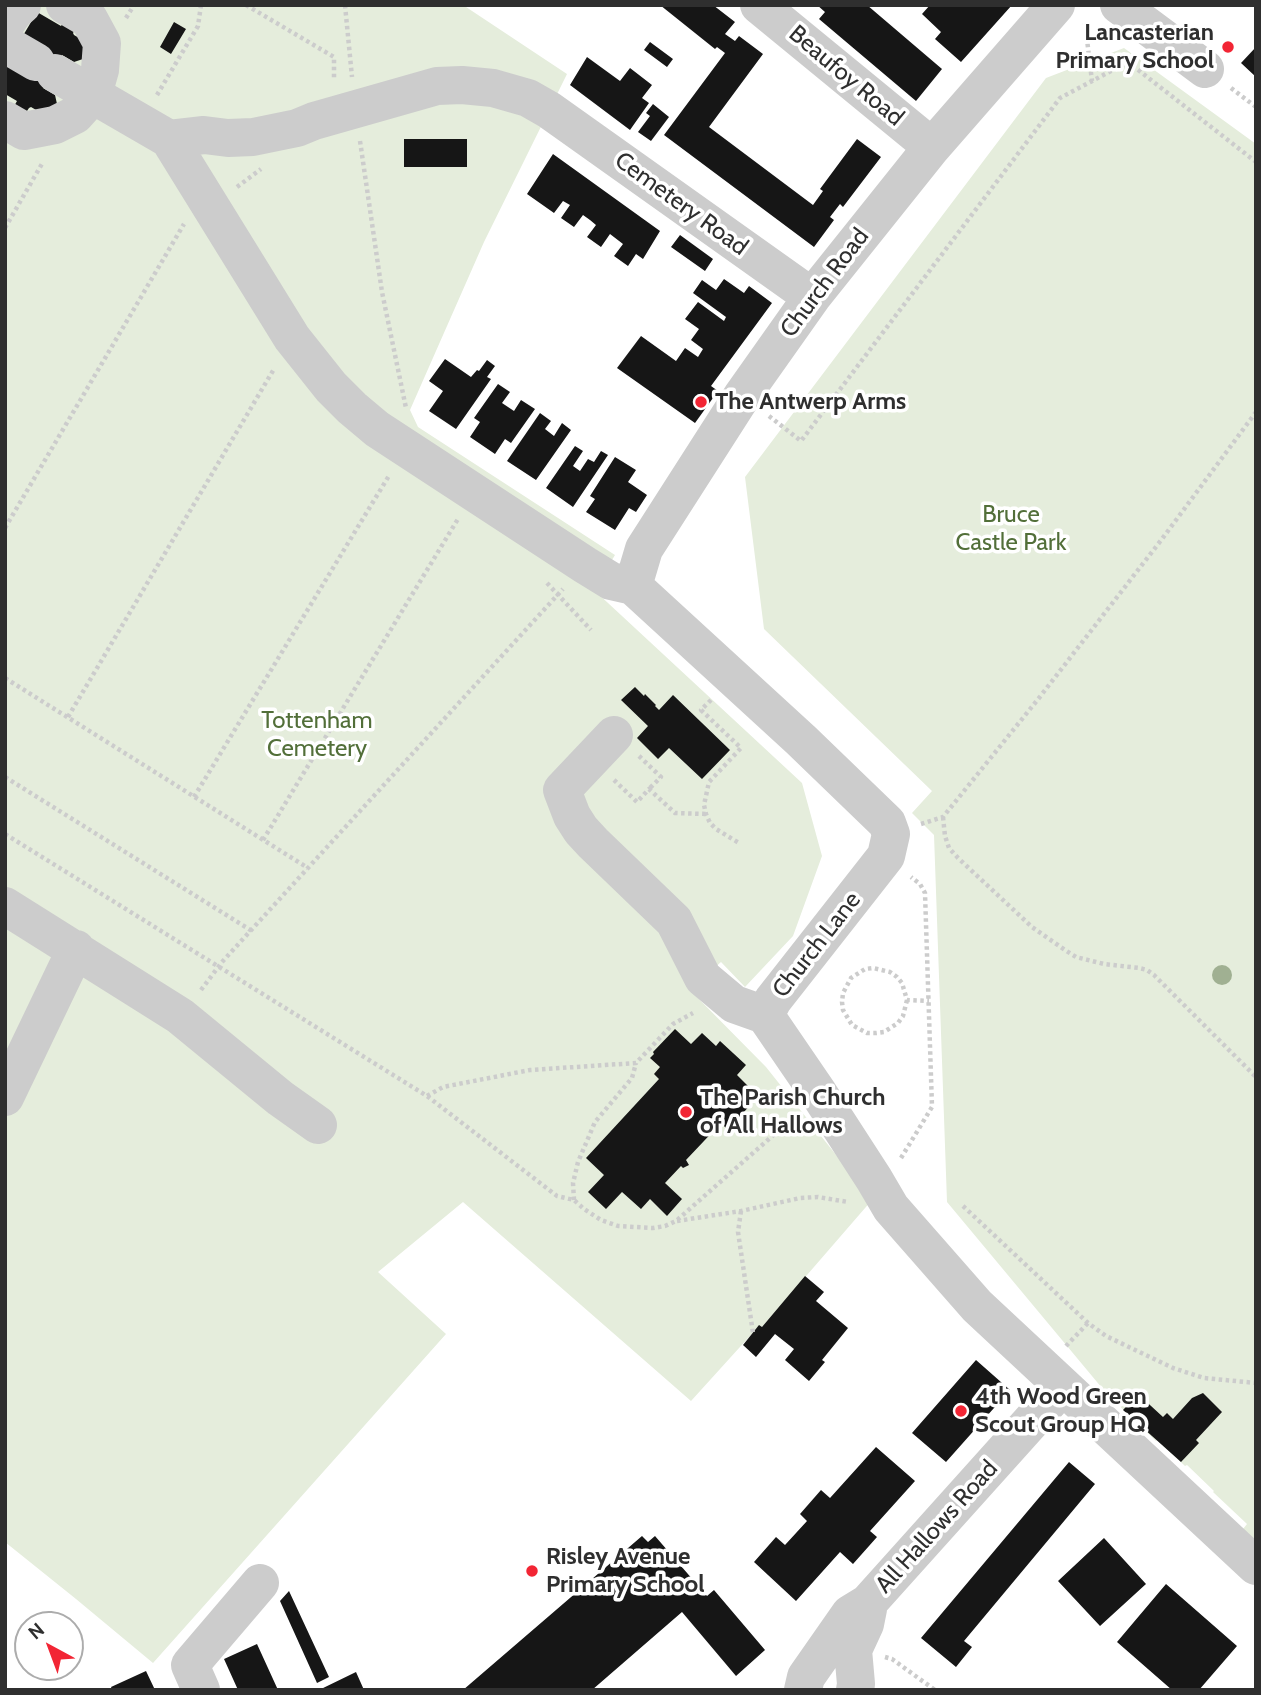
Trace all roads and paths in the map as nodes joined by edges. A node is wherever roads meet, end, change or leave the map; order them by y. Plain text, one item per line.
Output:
1 (22, 5) edge
2 (65, 5) edge
3 (201, 5) edge
4 (246, 5) edge
5 (345, 5) edge
6 (760, 5) edge
7 (1087, 9) edge
8 (5, 25) edge
9 (32, 59) edge
10 (1205, 69) dead end
11 (1092, 81) junction
12 (93, 95) junction
13 (345, 112) junction
14 (5, 120) edge
15 (55, 125) junction
16 (155, 131) junction
17 (932, 147) junction
18 (1256, 162) edge
19 (202, 193) junction
20 (5, 228) edge
21 (812, 297) junction
22 (292, 338) junction
23 (742, 396) junction
24 (406, 410) dead end
25 (1256, 412) edge
26 (406, 447) junction
27 (462, 512) dead end
28 (5, 528) edge
29 (585, 565) junction
30 (633, 586) junction
31 (5, 678) edge
32 (716, 694) dead end
33 (68, 718) junction
34 (624, 744) joint
35 (5, 777) edge
36 (611, 778) dead end
37 (649, 789) junction
38 (194, 797) junction
39 (706, 814) junction
40 (943, 817) junction
41 (5, 834) edge
42 (264, 840) junction
43 (740, 843) dead end
44 (888, 845) junction
45 (308, 868) junction
46 (5, 906) edge
47 (252, 931) junction
48 (76, 949) junction
49 (220, 966) junction
50 (719, 992) junction
51 (907, 1000) junction
52 (929, 1001) junction
53 (765, 1015) junction
54 (180, 1016) junction
55 (636, 1063) junction
56 (1256, 1077) edge
57 (819, 1094) junction
58 (427, 1096) junction
59 (5, 1097) edge
60 (318, 1125) dead end
61 (895, 1165) dead end
62 (574, 1200) junction
63 (851, 1202) dead end
64 (963, 1206) dead end
65 (741, 1211) junction
66 (676, 1221) junction
67 (753, 1333) dead end
68 (1256, 1383) edge
69 (1062, 1387) junction
70 (1256, 1566) edge
71 (258, 1585) dead end
72 (868, 1604) junction
73 (880, 1655) dead end
74 (201, 1690) edge
75 (803, 1690) edge
76 (855, 1690) edge
77 (935, 1690) edge

1 - 8 street
2 - 12 street
3 - 16 path
4 - 13 path
5 - 13 path
6 - 17 street, Beaufoy Road
7 - 10 street
7 - 11 path
7 - 17 street, Church Road
9 - 12 street
11 - 18 path
11 - 23 path
12 - 15 street
12 - 16 street
13 - 16 street, Cemetery Road
13 - 21 street, Cemetery Road
13 - 24 path
14 - 15 street
15 - 20 path
16 - 19 street
17 - 21 street, Church Road
19 - 22 street
19 - 28 path
21 - 23 street, Church Road
22 - 26 street
22 - 33 path
23 - 30 street, Church Road
25 - 40 path
26 - 29 street
26 - 38 path
27 - 42 path
29 - 30 street
29 - 45 path
30 - 44 street
31 - 33 path
32 - 39 path
33 - 38 path
34 - 37 path
34 - 50 street
35 - 47 path
36 - 37 path
37 - 39 path
38 - 42 path
39 - 43 path
40 - 44 path
40 - 56 path
41 - 49 path
42 - 45 path
44 - 52 path
44 - 53 street, Church Lane
45 - 47 path
46 - 48 street
47 - 49 path
48 - 54 street
48 - 59 street
49 - 54 path
49 - 58 path
50 - 53 street
50 - 55 path
51 - 51 path
51 - 52 path
52 - 61 path
53 - 57 street, Church Lane
54 - 60 street
55 - 58 path
55 - 62 path
57 - 66 path
57 - 69 street, Church Lane
58 - 62 path
62 - 66 path
63 - 65 path
64 - 68 path
65 - 66 path
65 - 67 path
69 - 70 street, Church Lane
69 - 72 street, All Hallows Road
71 - 74 street
72 - 75 street, All Hallows Road
72 - 76 street, All Hallows Road
73 - 77 path

